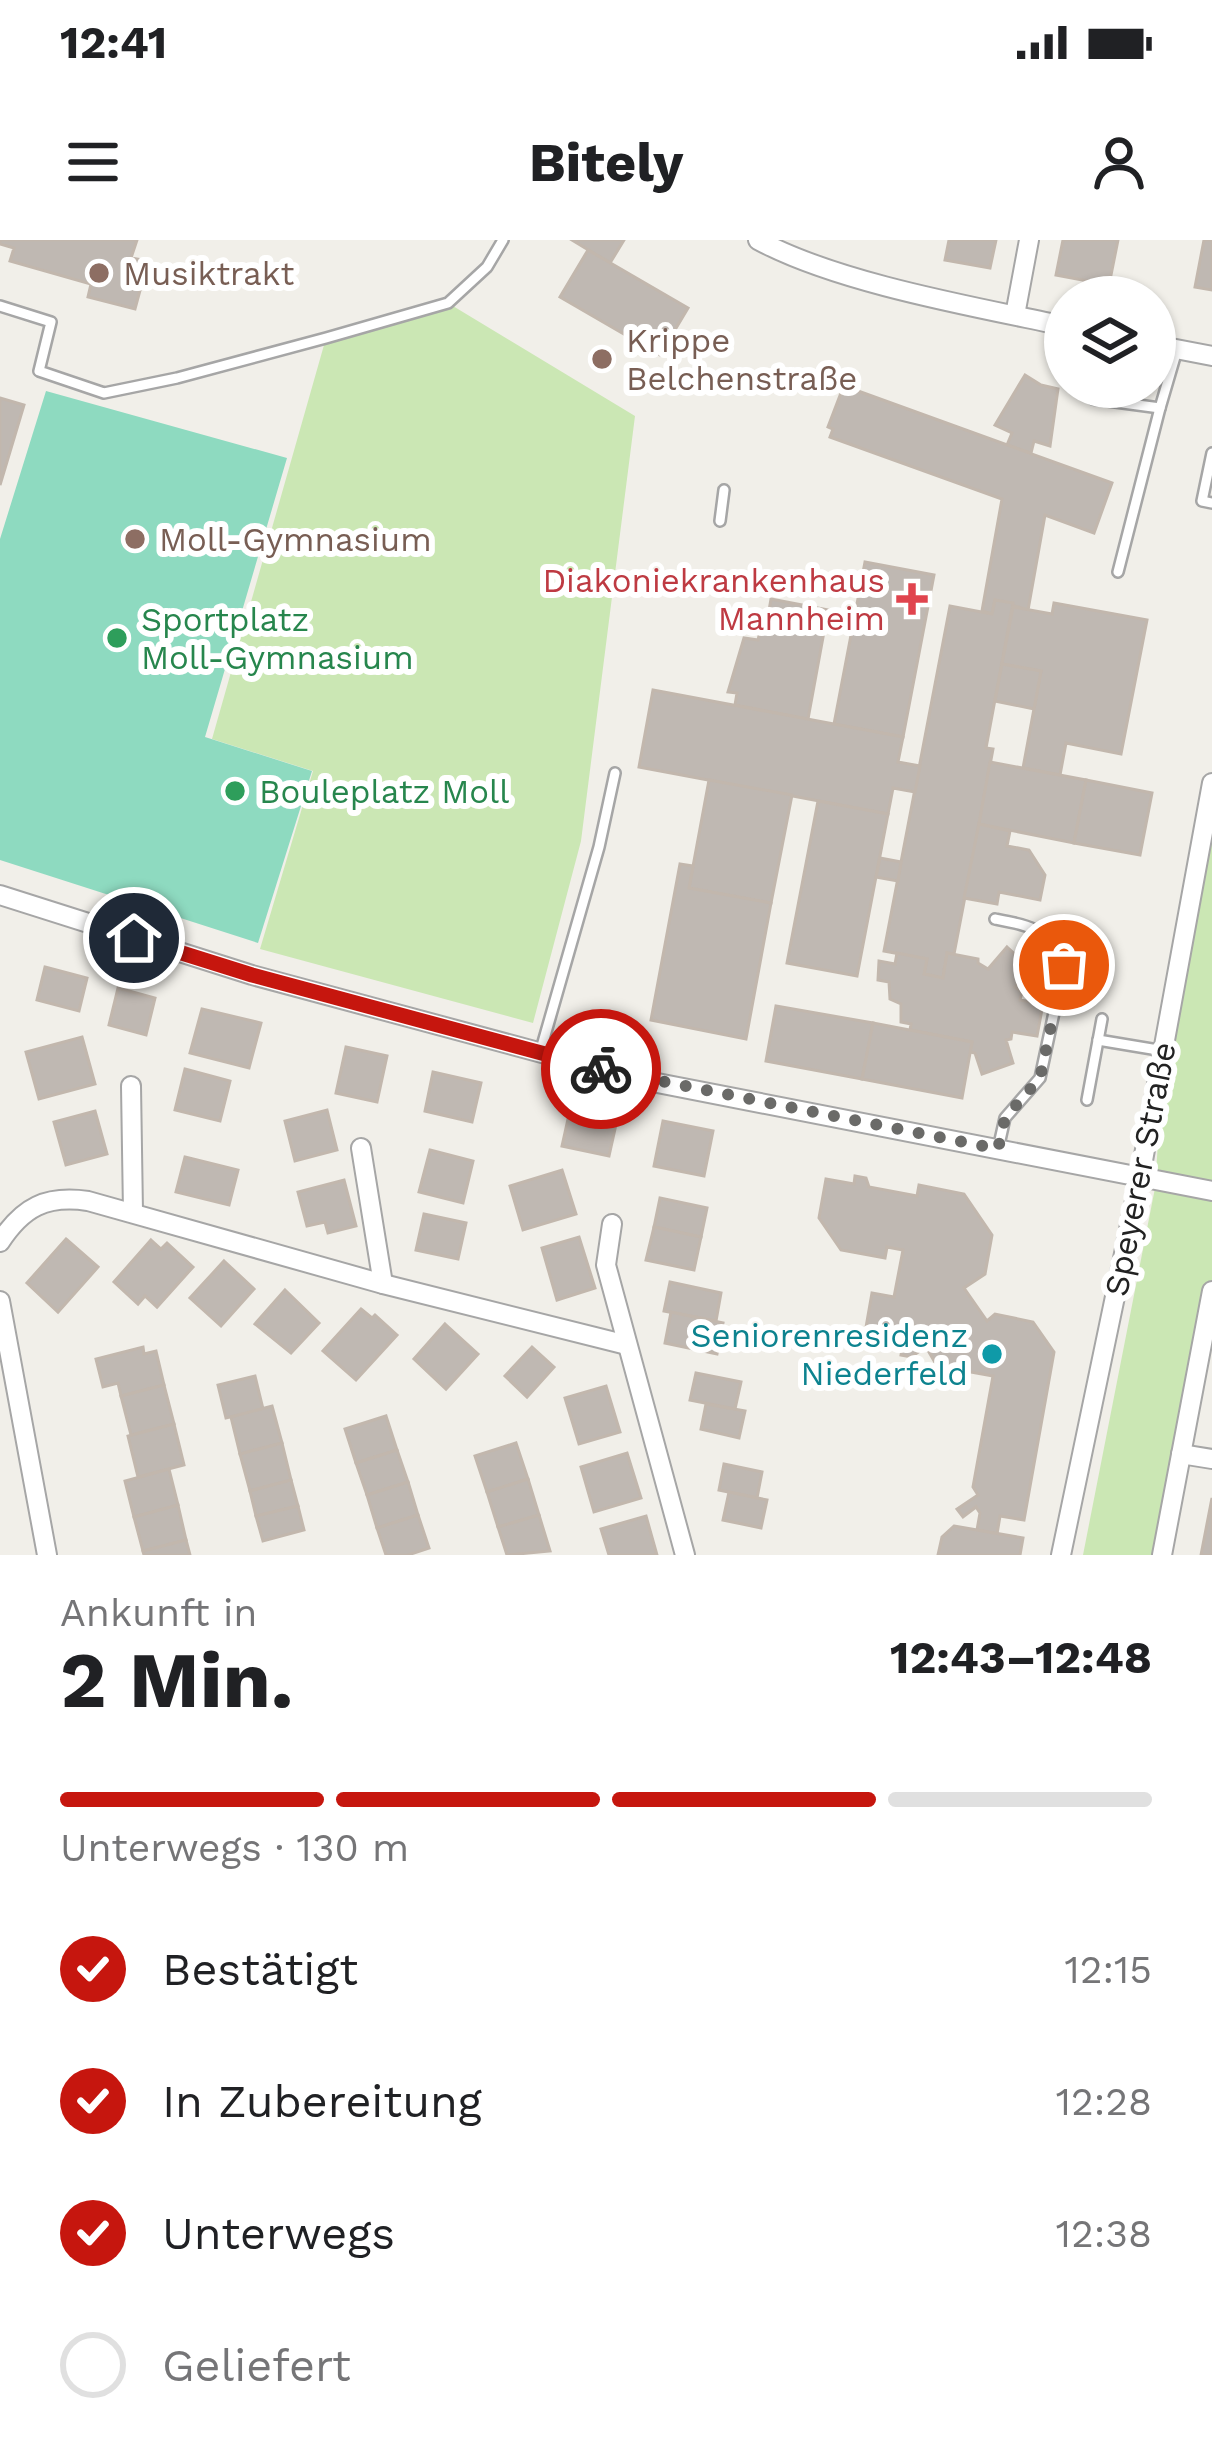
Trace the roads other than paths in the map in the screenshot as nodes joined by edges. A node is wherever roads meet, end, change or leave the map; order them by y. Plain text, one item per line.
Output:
1 (503, 240) edge
2 (758, 240) edge
3 (1029, 240) edge
4 (0, 306) edge
5 (1015, 315) junction
6 (1044, 321) edge
7 (1177, 350) joint
8 (1176, 353) edge
9 (1212, 356) edge
10 (1160, 408) edge
11 (1212, 453) edge
12 (724, 490) dead end
13 (1212, 503) edge
14 (720, 521) dead end
15 (1118, 572) dead end
16 (616, 773) dead end
17 (1212, 782) edge
18 (0, 895) edge
19 (995, 919) dead end
20 (1102, 1019) dead end
21 (1098, 1040) junction
22 (1164, 1052) junction
23 (540, 1053) junction
24 (131, 1086) dead end
25 (1088, 1100) dead end
26 (361, 1148) dead end
27 (998, 1149) junction
28 (1140, 1177) junction
29 (1212, 1191) edge
30 (133, 1212) junction
31 (612, 1224) dead end
32 (0, 1242) edge
33 (382, 1284) junction
34 (1212, 1291) edge
35 (0, 1301) edge
36 (627, 1345) junction
37 (1204, 1371) edge
38 (1180, 1454) junction
39 (1212, 1460) edge
40 (47, 1555) edge
41 (685, 1555) edge
42 (1061, 1555) edge
43 (1162, 1555) edge

1 - 4 lane
2 - 5 street
3 - 5 street
5 - 6 street
7 - 8 lane
7 - 9 street
10 - 15 lane
11 - 13 lane
12 - 14 lane
16 - 23 lane
17 - 22 street, Speyerer Straße
18 - 23 street
19 - 27 lane
20 - 21 lane
21 - 22 lane
21 - 25 lane
22 - 28 street, Speyerer Straße
23 - 27 street
24 - 30 street
26 - 33 street
27 - 28 street
28 - 29 street
28 - 42 street, Speyerer Straße
30 - 32 street
30 - 33 street
31 - 36 street
33 - 36 street
34 - 37 street
35 - 40 street
36 - 41 street
37 - 38 street
38 - 39 street
38 - 43 street

